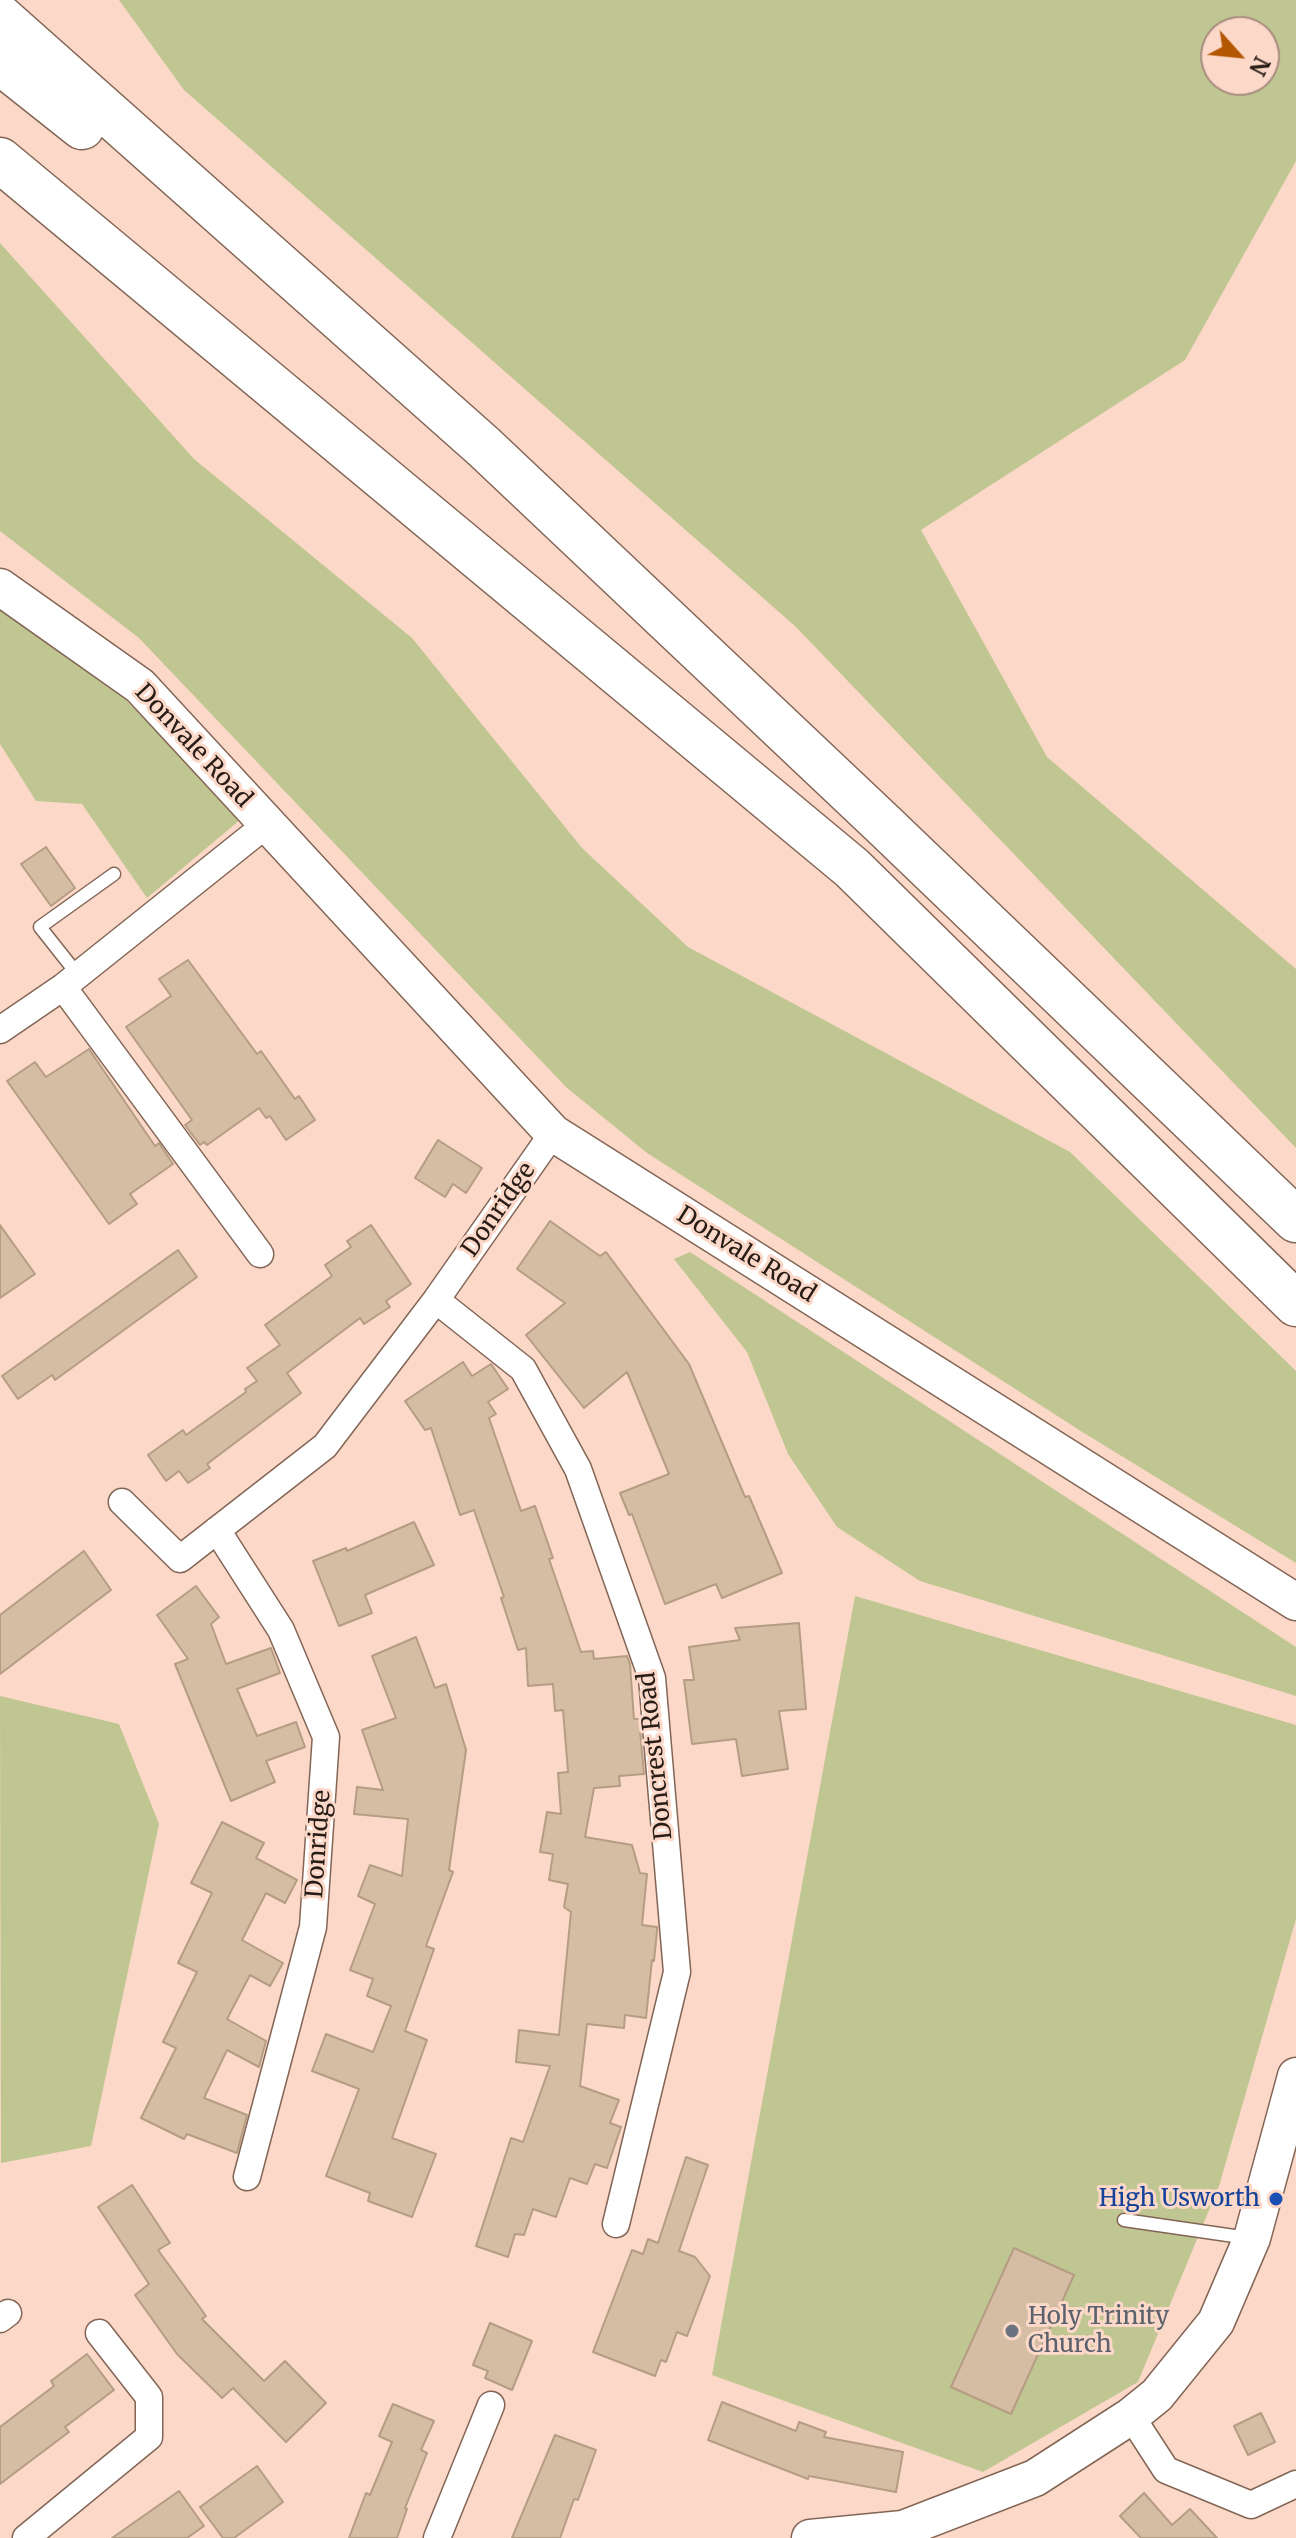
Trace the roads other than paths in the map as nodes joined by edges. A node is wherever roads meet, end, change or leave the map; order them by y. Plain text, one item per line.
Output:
1 (0, 17) edge
2 (0, 62) edge
3 (0, 148) edge
4 (0, 160) edge
5 (109, 249) junction
6 (484, 447) junction
7 (0, 587) edge
8 (267, 824) junction
9 (114, 874) dead end
10 (70, 981) junction
11 (0, 1030) edge
12 (553, 1133) junction
13 (1296, 1220) edge
14 (260, 1254) dead end
15 (436, 1300) junction
16 (1296, 1304) edge
17 (122, 1502) dead end
18 (217, 1530) junction
19 (1296, 1602) edge
20 (1296, 2076) edge
21 (247, 2177) dead end
22 (1124, 2220) dead end
23 (616, 2224) dead end
24 (1252, 2238) junction
25 (99, 2333) dead end
26 (491, 2405) dead end
27 (1131, 2416) junction
28 (1296, 2484) edge
29 (26, 2538) edge
30 (437, 2538) edge
31 (810, 2538) edge

1 - 6 highway
2 - 6 highway
3 - 5 highway
4 - 5 highway
5 - 16 highway
6 - 13 highway
7 - 8 street, Donvale Road
8 - 10 street, Donvale Road
8 - 12 street, Donvale Road
9 - 10 lane
10 - 11 street, Donvale Road
10 - 14 street
12 - 15 street, Donridge
12 - 19 street, Donvale Road
15 - 18 street, Donridge
15 - 23 street, Doncrest Road
17 - 18 street, Donridge
18 - 21 street, Donridge
20 - 24 street
22 - 24 lane
24 - 27 street
25 - 29 street
26 - 30 street
27 - 28 street
27 - 31 street

